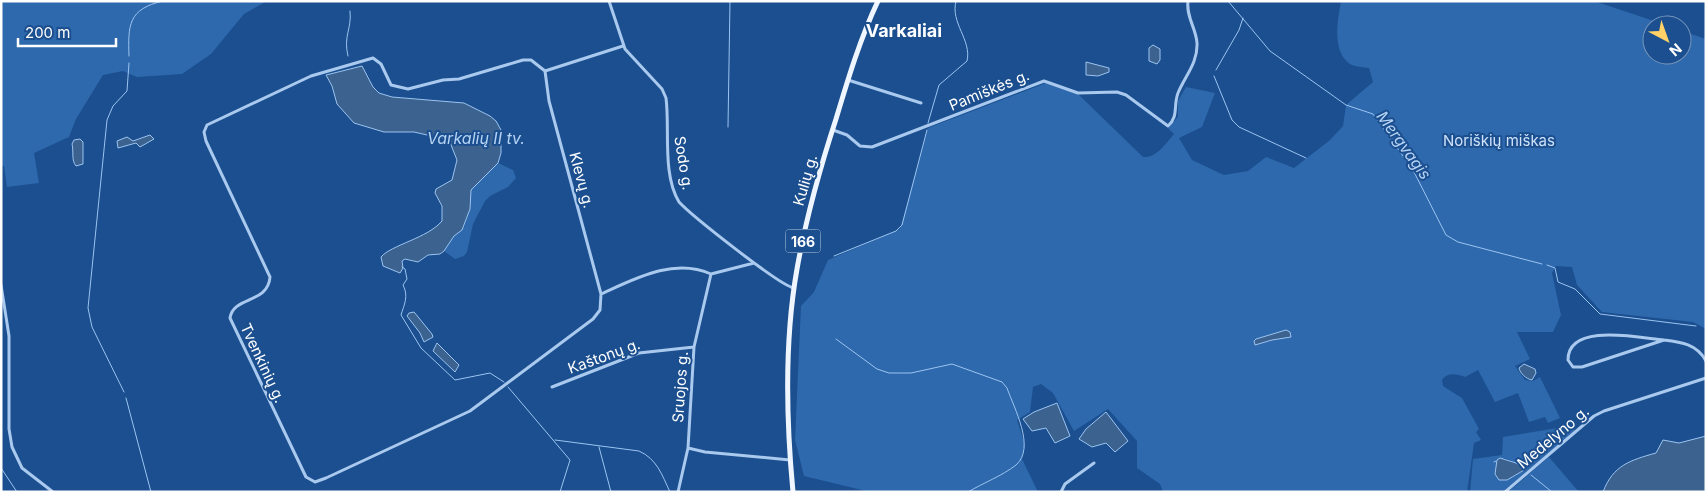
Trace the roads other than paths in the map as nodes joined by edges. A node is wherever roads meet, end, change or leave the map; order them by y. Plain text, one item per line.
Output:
1 (609, 1) edge
2 (878, 1) edge
3 (1188, 1) edge
4 (623, 46) junction
5 (545, 71) junction
6 (848, 80) junction
7 (921, 103) dead end
8 (832, 130) junction
9 (755, 263) junction
10 (710, 274) junction
11 (1, 285) edge
12 (794, 288) junction
13 (601, 294) junction
14 (1664, 340) junction
15 (694, 347) junction
16 (1706, 361) edge
17 (1706, 378) edge
18 (552, 387) dead end
19 (688, 448) junction
20 (790, 460) junction
21 (1094, 464) dead end
22 (53, 492) edge
23 (678, 492) edge
24 (793, 492) edge
25 (1061, 492) edge
26 (1505, 492) edge

1 - 4 street, Sodo g.
2 - 6 main road, Kulių g. / 166
3 - 8 street, Pamiškės g.
4 - 5 street
4 - 9 street, Sodo g.
5 - 13 street, Klevų g.
5 - 13 street, Tvenkinių g.
6 - 7 street
6 - 8 main road, Kulių g. / 166
8 - 12 main road, Kulių g. / 166
9 - 10 street
9 - 12 street, Sodo g.
10 - 13 street
10 - 15 street, Sruojos g.
11 - 22 street
12 - 20 main road, Kulių g. / 166
14 - 14 street
14 - 16 street
15 - 18 street, Kaštonų g.
15 - 19 street, Sruojos g.
17 - 26 street, Medelyno g.
19 - 20 street
19 - 23 street, Sruojos g.
20 - 24 main road, Kulių g. / 166
21 - 25 street

